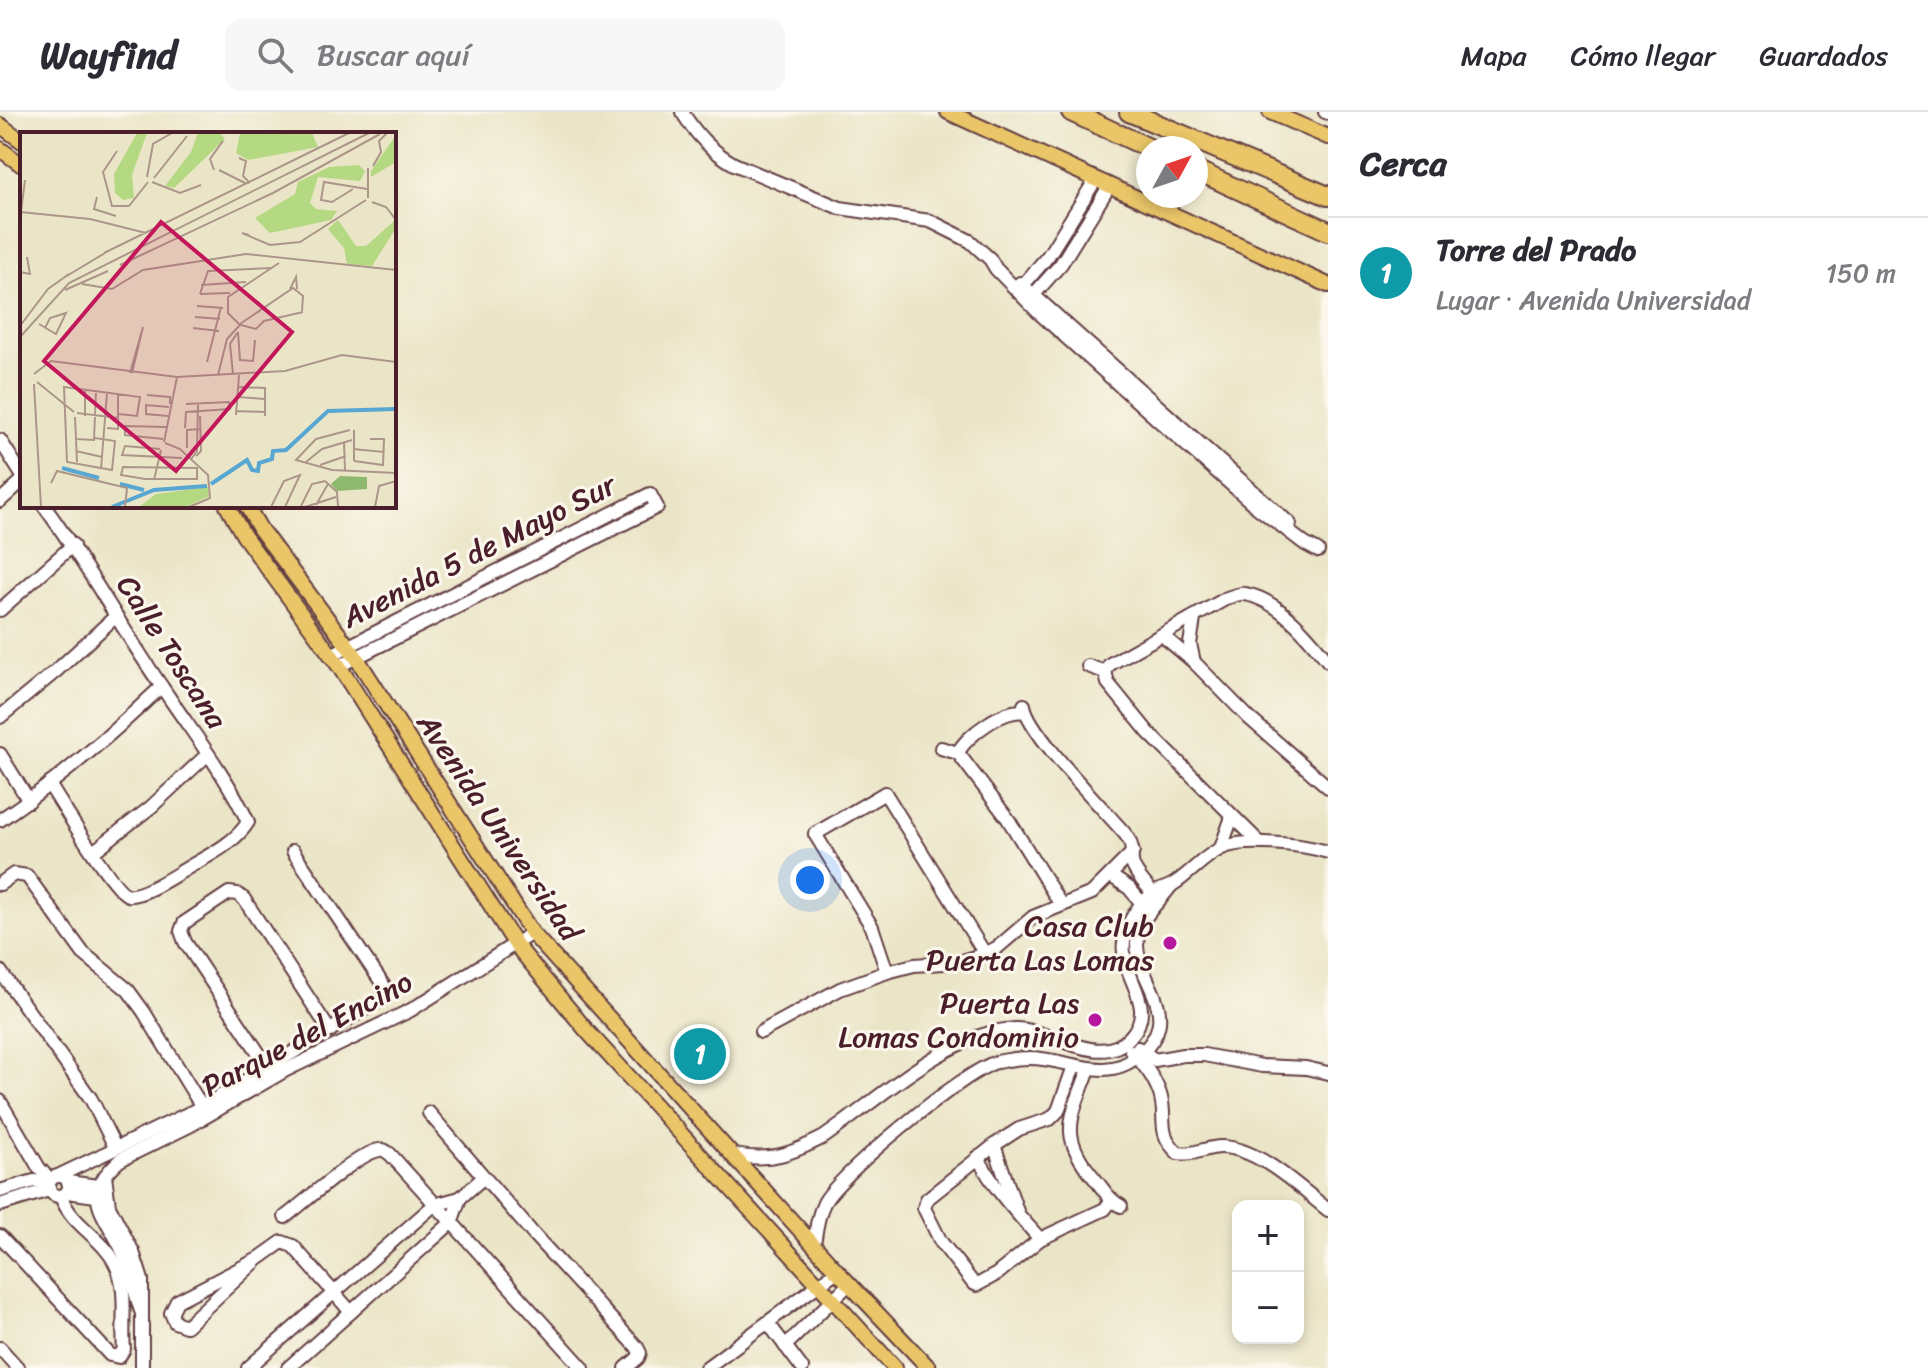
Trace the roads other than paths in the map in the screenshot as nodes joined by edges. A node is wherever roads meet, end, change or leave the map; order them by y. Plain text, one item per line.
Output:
1 (682, 112) edge
2 (948, 112) edge
3 (1071, 112) edge
4 (1129, 112) edge
5 (1270, 112) edge
6 (0, 125) edge
7 (1328, 137) edge
8 (20, 140) edge
9 (1136, 142) edge
10 (0, 149) edge
11 (20, 164) edge
12 (1208, 176) edge
13 (1103, 182) junction
14 (1328, 196) edge
15 (1328, 231) edge
16 (1048, 256) junction
17 (1061, 264) junction
18 (1328, 285) edge
19 (1020, 288) junction
20 (1030, 299) junction
21 (0, 440) edge
22 (20, 472) edge
23 (20, 483) edge
24 (0, 501) edge
25 (45, 508) edge
26 (228, 508) edge
27 (248, 508) edge
28 (73, 545) junction
29 (1323, 555) edge
30 (0, 610) edge
31 (116, 616) junction
32 (1194, 619) junction
33 (1163, 636) junction
34 (352, 652) junction
35 (335, 660) junction
36 (1328, 661) edge
37 (1194, 662) junction
38 (1088, 666) dead end
39 (1105, 672) junction
40 (161, 687) junction
41 (0, 717) edge
42 (941, 748) dead end
43 (958, 753) junction
44 (0, 754) edge
45 (208, 754) junction
46 (49, 784) junction
47 (1328, 787) edge
48 (29, 801) junction
49 (1232, 817) junction
50 (0, 820) edge
51 (1260, 843) junction
52 (1221, 848) junction
53 (293, 851) dead end
54 (93, 852) junction
55 (1133, 852) junction
56 (1328, 852) edge
57 (1111, 876) junction
58 (0, 884) edge
59 (1157, 897) junction
60 (1061, 905) junction
61 (1146, 908) junction
62 (532, 933) junction
63 (516, 945) junction
64 (985, 954) junction
65 (0, 971) edge
66 (887, 972) junction
67 (330, 1031) junction
68 (761, 1032) dead end
69 (1043, 1033) junction
70 (1126, 1041) junction
71 (1140, 1054) junction
72 (1038, 1059) junction
73 (1074, 1066) junction
74 (268, 1067) junction
75 (1089, 1069) junction
76 (1328, 1073) edge
77 (0, 1101) edge
78 (202, 1107) junction
79 (1058, 1111) junction
80 (429, 1113) dead end
81 (1073, 1113) junction
82 (994, 1145) junction
83 (115, 1147) junction
84 (734, 1155) junction
85 (978, 1157) junction
86 (484, 1177) junction
87 (58, 1185) junction
88 (102, 1189) junction
89 (0, 1191) edge
90 (460, 1198) junction
91 (0, 1205) edge
92 (434, 1205) junction
93 (1328, 1210) edge
94 (1017, 1211) junction
95 (285, 1217) dead end
96 (451, 1223) junction
97 (0, 1236) edge
98 (1040, 1239) junction
99 (814, 1245) junction
100 (258, 1259) junction
101 (837, 1271) junction
102 (849, 1284) junction
103 (818, 1285) junction
104 (334, 1293) junction
105 (832, 1300) junction
106 (798, 1301) junction
107 (351, 1312) junction
108 (814, 1319) junction
109 (768, 1323) junction
110 (785, 1346) junction
111 (0, 1348) edge
112 (18, 1368) edge
113 (142, 1368) edge
114 (248, 1368) edge
115 (288, 1368) edge
116 (583, 1368) edge
117 (626, 1368) edge
118 (706, 1368) edge
119 (802, 1368) edge
120 (895, 1368) edge
121 (929, 1368) edge

1 - 19 street
2 - 13 main road
3 - 9 highway
4 - 14 highway
5 - 7 main road
6 - 8 main road
10 - 11 main road
12 - 15 highway
13 - 16 street
13 - 17 street
13 - 18 main road
16 - 17 street
16 - 19 street
17 - 20 street
19 - 20 street
20 - 29 street
21 - 22 street
23 - 24 street
25 - 28 street, Calle Toscana
26 - 35 main road, Avenida Universidad
27 - 34 main road, Avenida Universidad
28 - 30 street
28 - 31 street, Calle Toscana
31 - 40 street, Calle Toscana
31 - 41 street
32 - 33 street
32 - 36 street
32 - 37 street
33 - 37 street
33 - 39 street
34 - 34 street, Avenida 5 de Mayo Sur
34 - 35 street, Avenida 5 de Mayo Sur
34 - 62 main road, Avenida Universidad
35 - 63 main road, Avenida Universidad
37 - 47 street
38 - 39 street
39 - 49 street
40 - 45 street, Calle Toscana
40 - 46 street
42 - 43 street
43 - 55 street
43 - 60 street
44 - 48 street
45 - 54 street
45 - 54 street, Calle Toscana
46 - 48 street
46 - 54 street
48 - 50 street
49 - 51 street
49 - 52 street
51 - 52 street
51 - 56 street
52 - 59 street
53 - 67 street
55 - 57 street
55 - 59 street
57 - 60 street
57 - 61 street
58 - 78 street
59 - 61 street
60 - 64 street
61 - 70 street
61 - 71 street
62 - 63 street, Parque del Encino
62 - 84 main road, Avenida Universidad
63 - 88 street, Parque del Encino
63 - 103 main road, Avenida Universidad
64 - 66 street
64 - 66 street
65 - 83 street
66 - 68 street
67 - 74 street
67 - 74 street
69 - 70 street
69 - 72 street
69 - 84 street
70 - 71 street
71 - 75 street
71 - 76 street
71 - 93 street
72 - 73 street
72 - 99 street
73 - 75 street
73 - 79 street
74 - 78 street
75 - 81 street
77 - 87 street
78 - 83 street
79 - 81 street
79 - 82 street
80 - 86 street
81 - 98 street
82 - 85 street
82 - 94 street
83 - 87 street
84 - 99 main road, Avenida Universidad
85 - 94 street
85 - 98 street
86 - 90 street
86 - 117 street
87 - 88 street
87 - 89 street
87 - 91 street
87 - 97 street
88 - 113 street
90 - 92 street
90 - 96 street
92 - 95 street
92 - 96 street
92 - 104 street
94 - 98 street
96 - 107 street
96 - 116 street
99 - 101 main road, Avenida Universidad
100 - 100 street
100 - 104 street
101 - 102 main road, Avenida Universidad
101 - 103 street
102 - 105 street
102 - 121 main road, Avenida Universidad
103 - 105 main road, Avenida Universidad
103 - 106 street
104 - 107 street
104 - 114 street
105 - 108 street
105 - 120 main road, Avenida Universidad
106 - 108 street
106 - 109 street
107 - 115 street
108 - 110 street
109 - 110 street
109 - 118 street
110 - 119 street
111 - 112 street

